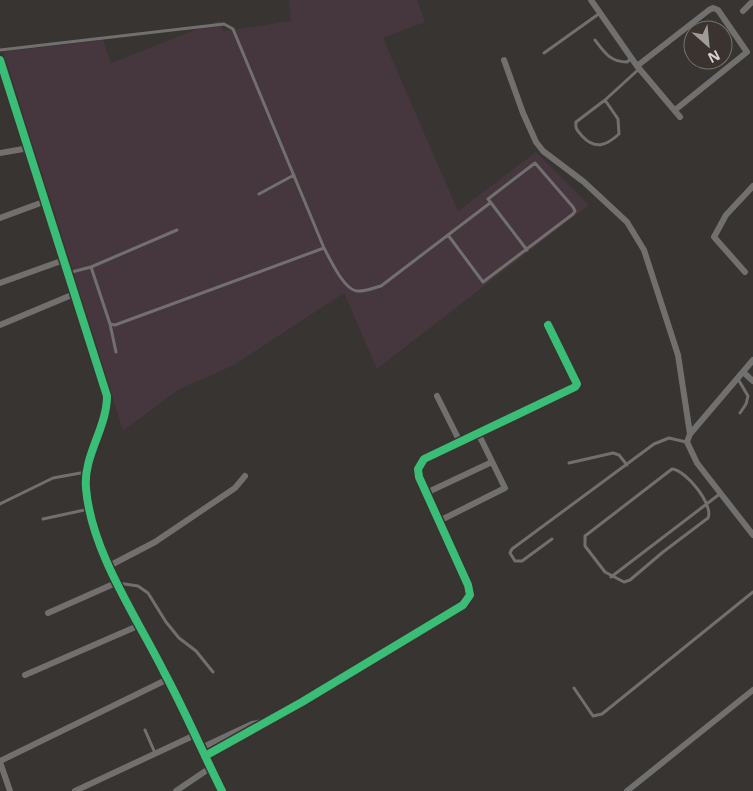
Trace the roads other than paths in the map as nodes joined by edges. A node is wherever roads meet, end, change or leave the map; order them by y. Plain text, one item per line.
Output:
1 (591, 0) edge
2 (753, 1) edge
3 (743, 11) dead end
4 (600, 13) junction
5 (595, 40) dead end
6 (0, 50) edge
7 (544, 53) dead end
8 (632, 58) junction
9 (504, 60) dead end
10 (0, 63) edge
11 (638, 67) junction
12 (605, 100) junction
13 (675, 110) junction
14 (680, 117) dead end
15 (29, 148) junction
16 (0, 154) edge
17 (294, 175) junction
18 (753, 186) edge
19 (259, 194) dead end
20 (46, 201) junction
21 (490, 203) junction
22 (0, 218) edge
23 (177, 230) dead end
24 (448, 235) junction
25 (324, 248) junction
26 (527, 250) junction
27 (64, 260) junction
28 (91, 267) junction
29 (745, 272) dead end
30 (67, 273) junction
31 (0, 283) edge
32 (74, 294) junction
33 (110, 324) junction
34 (0, 325) edge
35 (548, 326) dead end
36 (116, 352) dead end
37 (753, 360) edge
38 (743, 372) junction
39 (738, 378) junction
40 (753, 381) edge
41 (437, 396) dead end
42 (740, 413) dead end
43 (478, 433) junction
44 (690, 434) junction
45 (460, 442) junction
46 (687, 442) junction
47 (492, 462) junction
48 (569, 463) dead end
49 (627, 465) junction
50 (87, 472) junction
51 (246, 476) dead end
52 (426, 493) junction
53 (721, 494) junction
54 (707, 503) junction
55 (0, 504) edge
56 (90, 509) junction
57 (43, 519) dead end
58 (439, 521) junction
59 (753, 535) edge
60 (552, 539) dead end
61 (109, 566) junction
62 (610, 577) junction
63 (118, 583) junction
64 (753, 592) edge
65 (48, 614) dead end
66 (140, 625) junction
67 (213, 672) dead end
68 (25, 675) dead end
69 (168, 679) junction
70 (574, 688) dead end
71 (753, 690) edge
72 (264, 722) junction
73 (145, 730) dead end
74 (195, 735) junction
75 (201, 748) junction
76 (155, 753) junction
77 (205, 756) junction
78 (0, 761) edge
79 (210, 768) junction
80 (10, 791) edge
81 (74, 791) edge
82 (176, 791) edge
83 (222, 791) edge
84 (627, 791) edge

1 - 4 street
2 - 3 street
4 - 7 lane
4 - 8 street
5 - 8 lane
6 - 17 lane
8 - 11 street
9 - 44 street
10 - 15 street
11 - 12 lane
11 - 13 street
11 - 13 street
12 - 12 lane
13 - 14 street
15 - 16 street
15 - 20 street
17 - 19 lane
17 - 25 lane
18 - 29 street
20 - 22 street
20 - 27 street
21 - 24 lane
21 - 26 lane
21 - 26 lane
23 - 28 lane
24 - 25 lane
24 - 26 lane
25 - 33 lane
27 - 30 street
27 - 31 street
28 - 30 lane
28 - 33 lane
30 - 32 street
32 - 34 street
32 - 50 street
33 - 36 lane
35 - 43 street
37 - 38 street
38 - 39 street
38 - 40 street
39 - 42 lane
39 - 44 street
41 - 45 street
43 - 45 street
43 - 47 street
44 - 46 street
45 - 52 street
46 - 49 lane
46 - 53 street
47 - 52 street
47 - 58 street
48 - 49 lane
49 - 60 lane
50 - 55 lane
50 - 56 street
51 - 61 street
52 - 58 street
53 - 54 lane
53 - 59 street
54 - 62 lane
54 - 62 lane
54 - 62 lane
56 - 57 lane
56 - 61 street
58 - 72 street
61 - 63 street
63 - 65 street
63 - 66 street
63 - 67 lane
64 - 70 lane
66 - 68 street
66 - 69 street
69 - 74 street
69 - 78 street
71 - 84 street
72 - 75 street
72 - 77 street
73 - 76 lane
74 - 75 street
74 - 76 street
75 - 77 street
76 - 81 street
77 - 79 street
78 - 80 street
79 - 82 street
79 - 83 street

